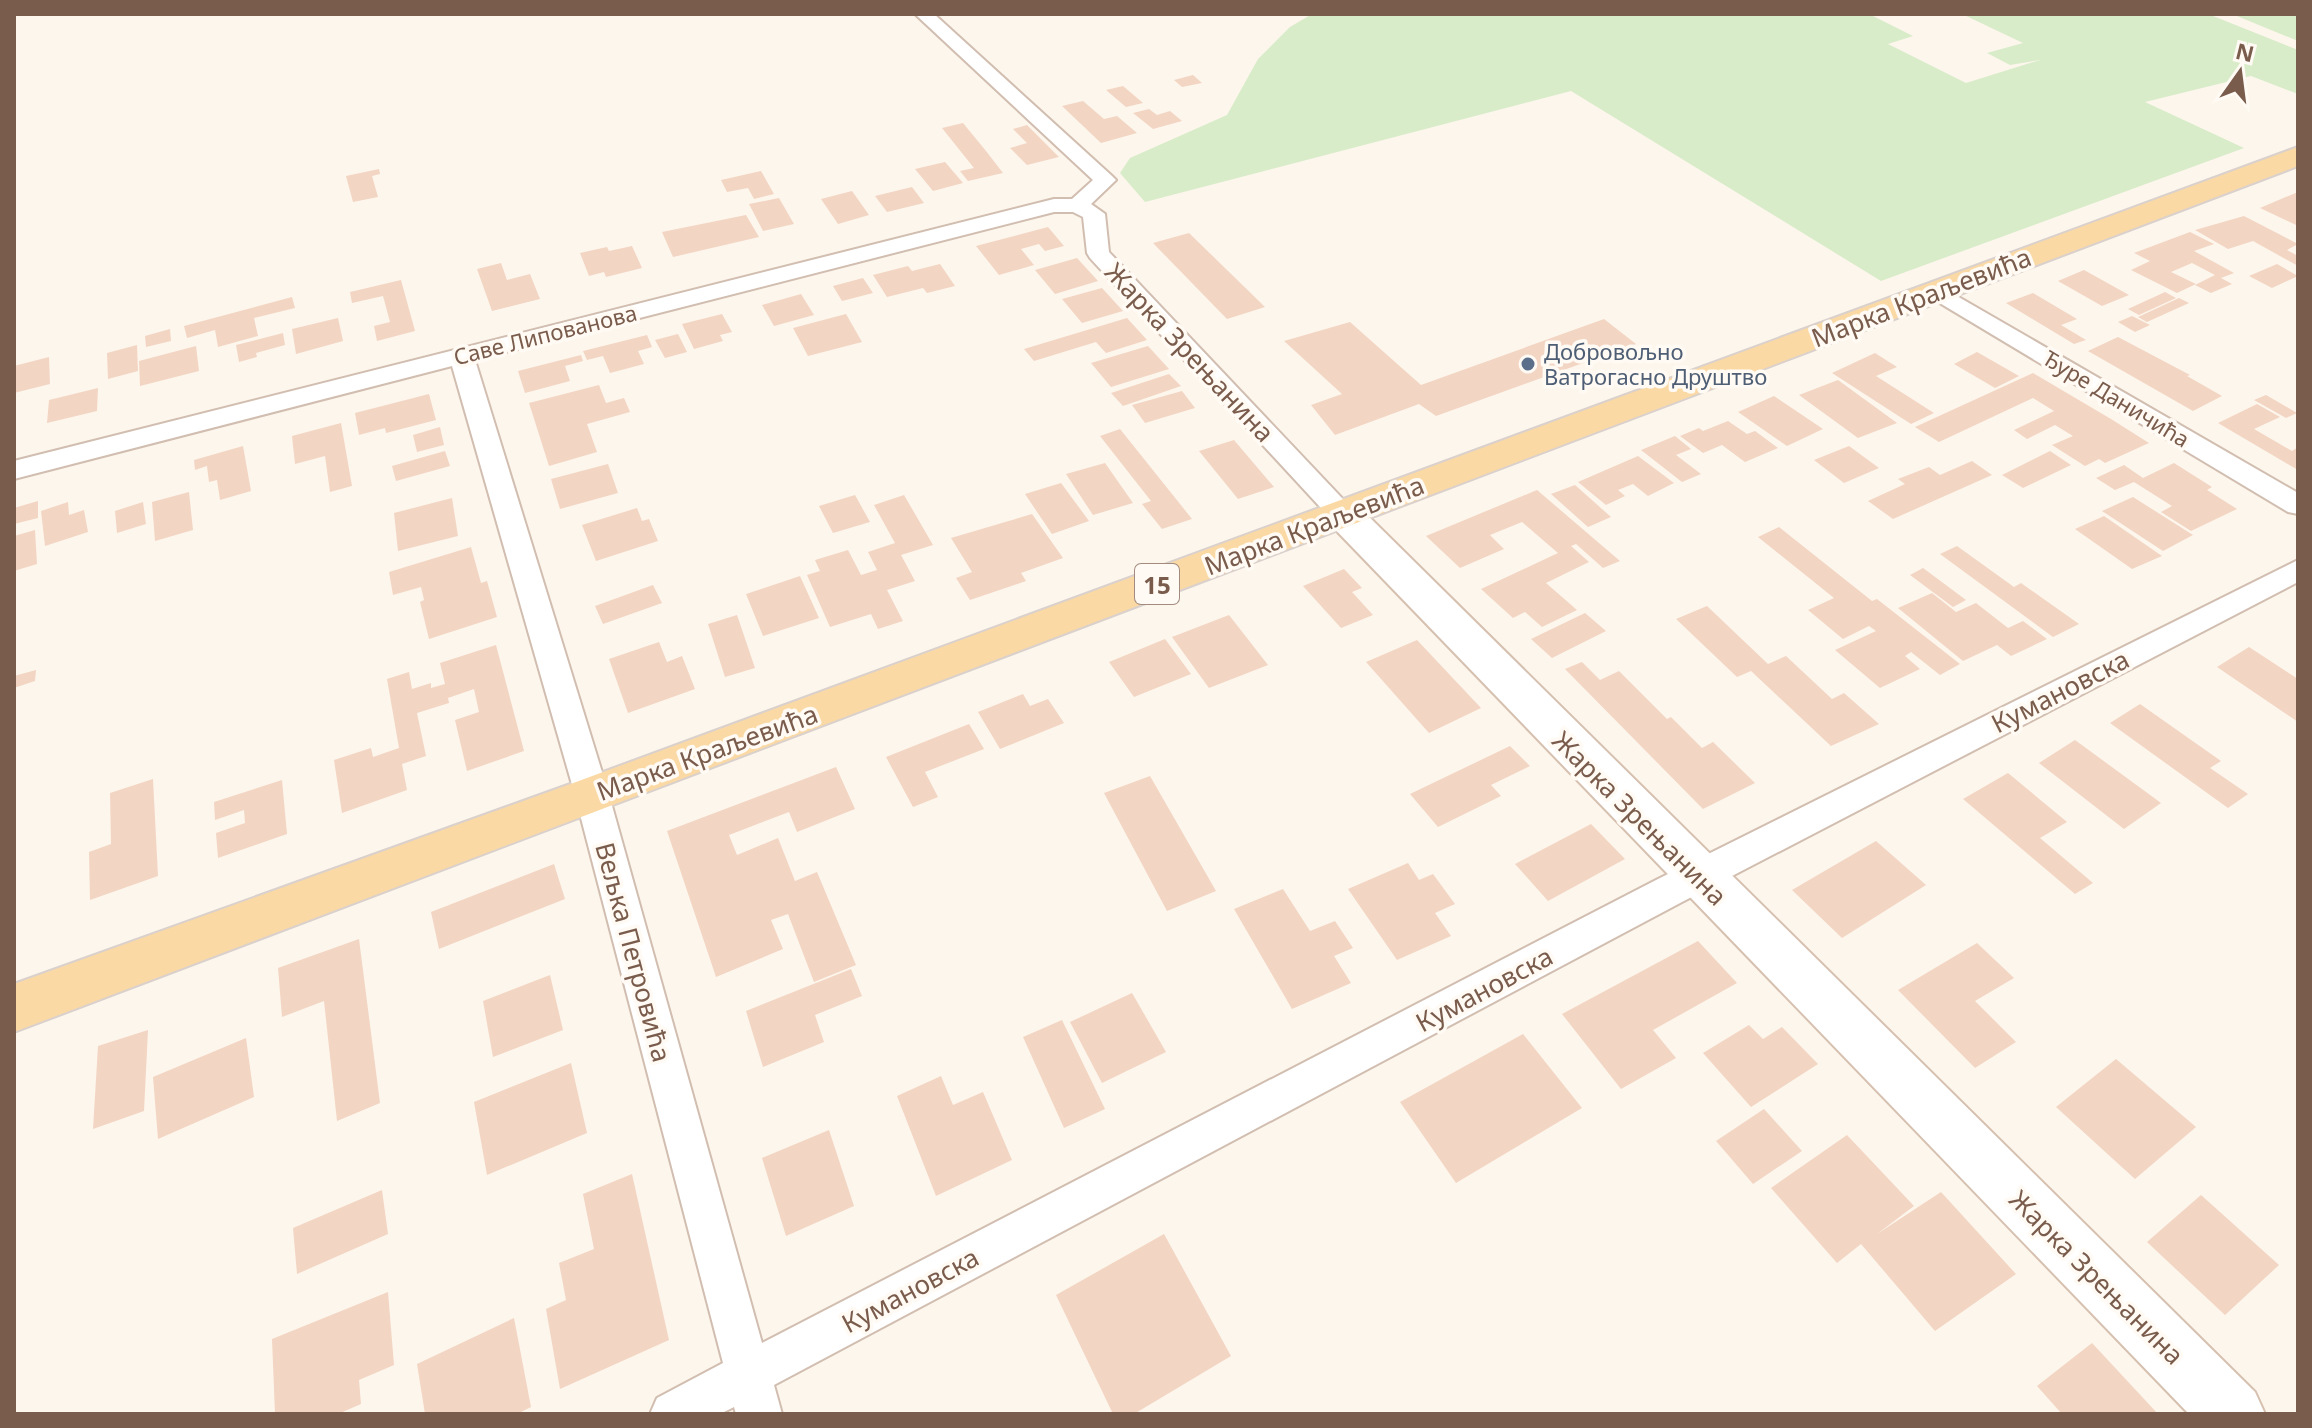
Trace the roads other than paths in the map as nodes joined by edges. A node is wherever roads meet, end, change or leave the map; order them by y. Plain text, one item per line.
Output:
1 (924, 14) edge
2 (2298, 156) edge
3 (1077, 206) junction
4 (1936, 291) junction
5 (461, 354) junction
6 (14, 470) edge
7 (2298, 505) edge
8 (1343, 514) junction
9 (2298, 570) edge
10 (592, 795) junction
11 (1698, 876) junction
12 (14, 1008) edge
13 (754, 1395) edge
14 (673, 1414) edge
15 (2233, 1414) edge

1 - 3 street
2 - 4 main road, Марка Краљевића / 15
3 - 5 street, Саве Липованова
3 - 8 street, Жарка Зрењанина
4 - 7 street, Ђуре Даничића
4 - 8 main road, Марка Краљевића / 15
5 - 6 street, Саве Липованова
5 - 10 street, Вељка Петровића
8 - 10 main road, Марка Краљевића / 15
8 - 11 street, Жарка Зрењанина
9 - 11 street, Кумановска
10 - 12 main road, Марка Краљевића / 15
10 - 13 street, Вељка Петровића
11 - 13 street, Кумановска
11 - 15 street, Жарка Зрењанина
13 - 14 street, Кумановска

